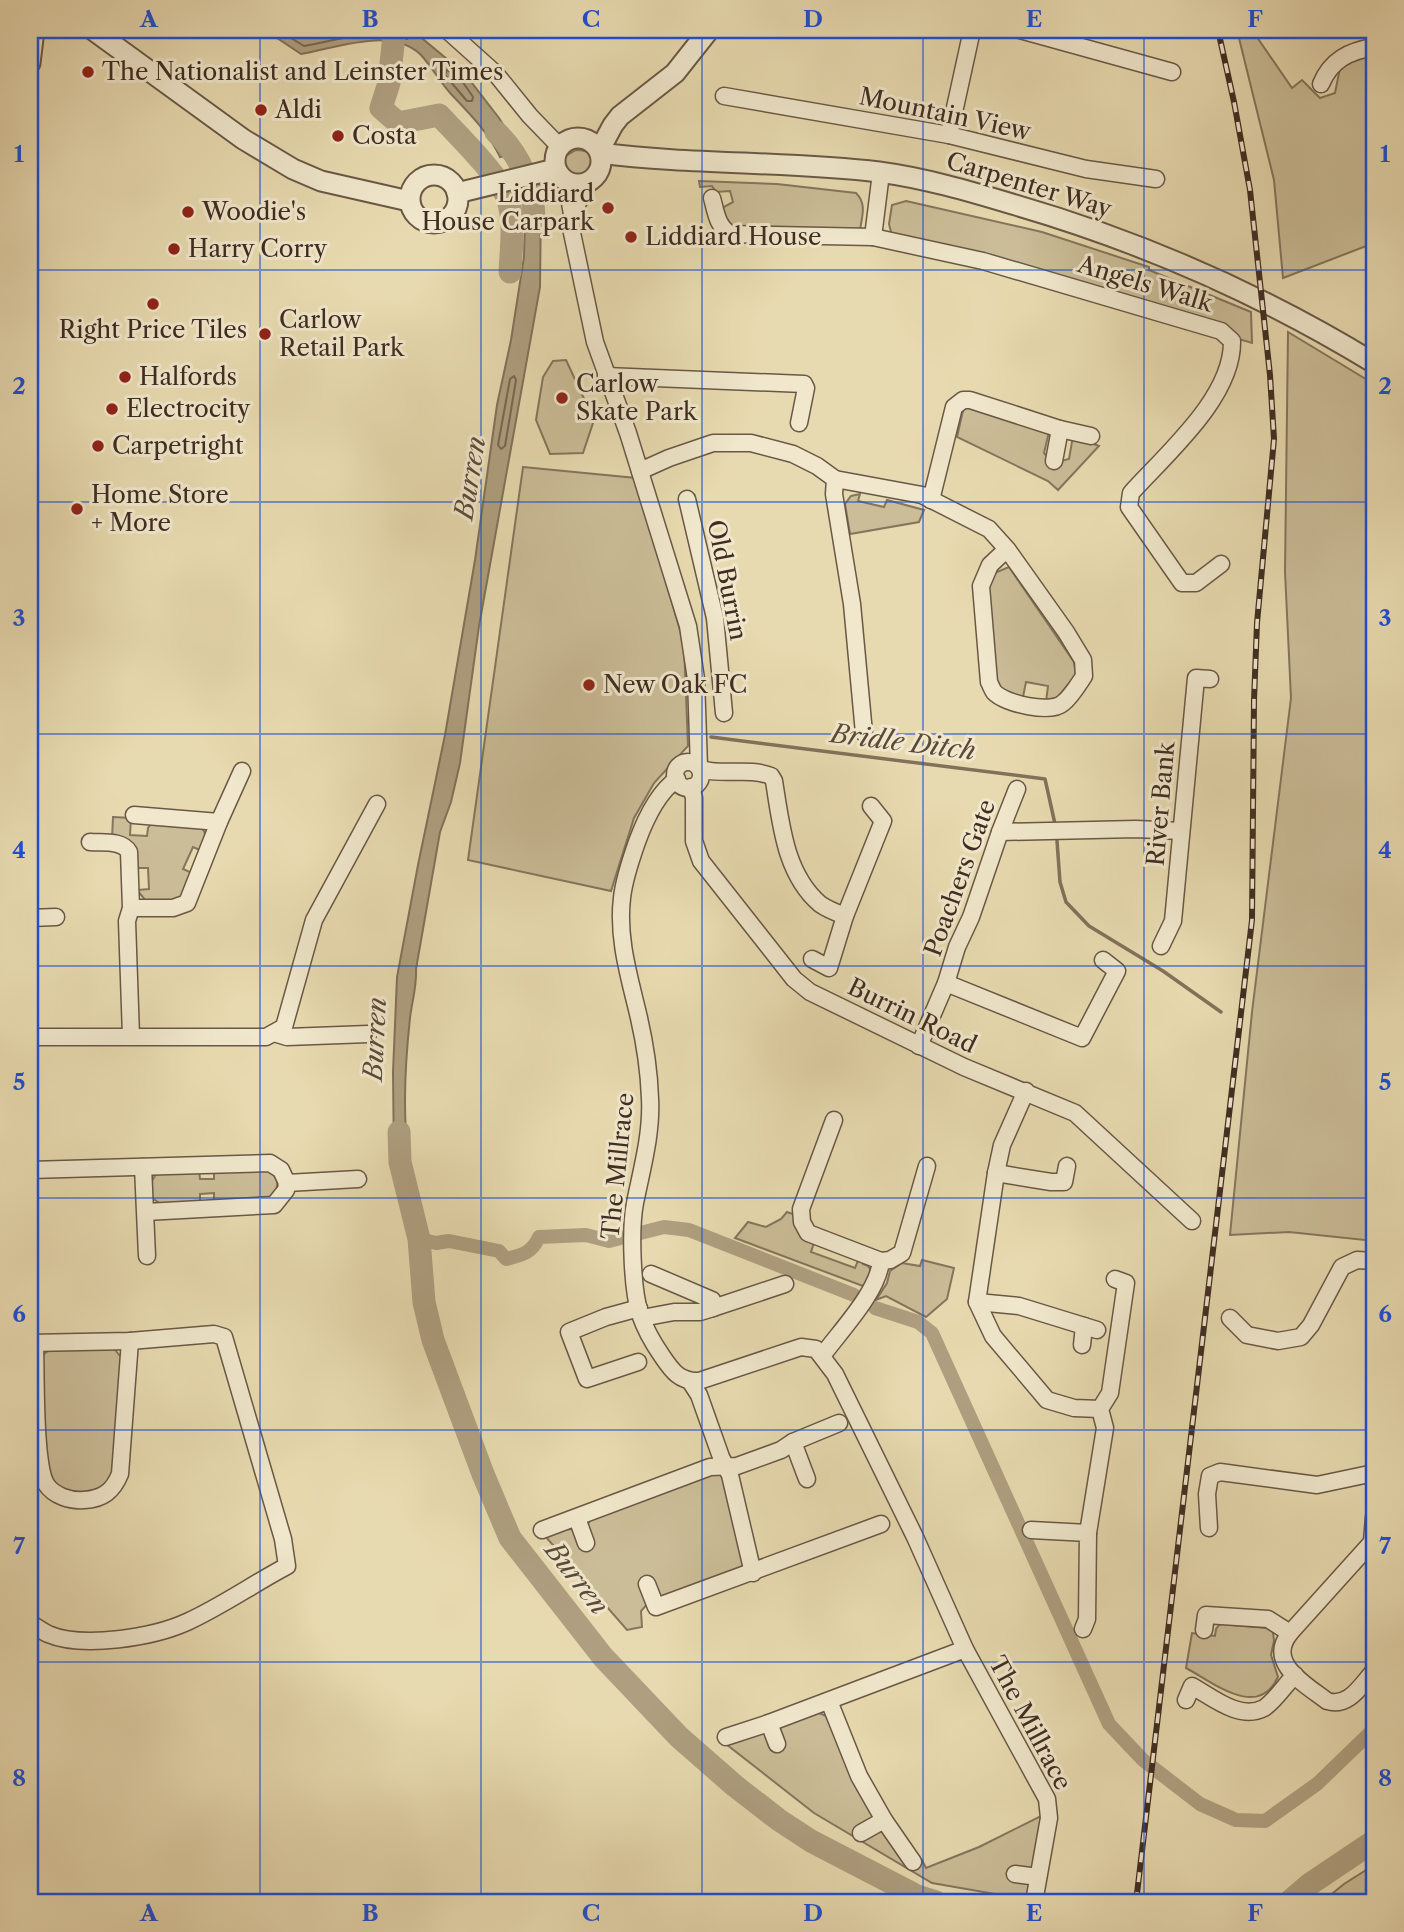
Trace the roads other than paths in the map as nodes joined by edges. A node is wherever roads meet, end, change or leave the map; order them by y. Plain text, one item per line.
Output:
1 (34, 30) edge
2 (93, 30) edge
3 (447, 30) edge
4 (709, 30) edge
5 (972, 30) edge
6 (1020, 30) edge
7 (1374, 47) edge
8 (30, 63) edge
9 (1172, 72) dead end
10 (1321, 84) dead end
11 (724, 96) dead end
12 (613, 125) junction
13 (949, 135) junction
14 (580, 138) junction
15 (597, 164) junction
16 (558, 167) junction
17 (881, 173) junction
18 (1156, 179) dead end
19 (463, 191) junction
20 (712, 198) dead end
21 (409, 201) junction
22 (572, 214) junction
23 (873, 237) junction
24 (1374, 363) edge
25 (606, 376) junction
26 (799, 423) dead end
27 (1060, 429) junction
28 (1091, 436) dead end
29 (1054, 461) dead end
30 (640, 471) junction
31 (835, 479) junction
32 (687, 499) dead end
33 (931, 500) junction
34 (1007, 549) junction
35 (1221, 564) dead end
36 (715, 618) junction
37 (688, 626) junction
38 (1210, 679) dead end
39 (724, 713) dead end
40 (864, 733) dead end
41 (242, 771) dead end
42 (695, 773) junction
43 (1017, 789) dead end
44 (377, 804) dead end
45 (871, 806) dead end
46 (134, 815) dead end
47 (219, 822) junction
48 (1181, 831) junction
49 (1000, 832) junction
50 (90, 842) dead end
51 (131, 908) junction
52 (845, 916) junction
53 (57, 917) dead end
54 (30, 918) edge
55 (1161, 946) dead end
56 (812, 959) dead end
57 (1103, 960) dead end
58 (946, 983) junction
59 (274, 1033) junction
60 (368, 1034) dead end
61 (131, 1036) junction
62 (30, 1037) edge
63 (919, 1046) junction
64 (1026, 1091) junction
65 (834, 1120) dead end
66 (927, 1166) dead end
67 (1067, 1166) dead end
68 (144, 1167) junction
69 (30, 1170) edge
70 (996, 1173) junction
71 (358, 1180) dead end
72 (288, 1183) junction
73 (146, 1212) junction
74 (1192, 1221) dead end
75 (147, 1255) dead end
76 (881, 1261) junction
77 (1374, 1261) edge
78 (651, 1274) dead end
79 (1115, 1279) dead end
80 (785, 1284) dead end
81 (977, 1301) junction
82 (713, 1308) junction
83 (640, 1313) junction
84 (1230, 1318) dead end
85 (130, 1341) junction
86 (32, 1343) edge
87 (1082, 1345) dead end
88 (822, 1356) junction
89 (638, 1362) dead end
90 (691, 1381) junction
91 (1100, 1409) junction
92 (839, 1423) dead end
93 (793, 1442) junction
94 (726, 1466) junction
95 (1374, 1473) edge
96 (807, 1479) dead end
97 (1374, 1517) edge
98 (577, 1518) junction
99 (881, 1524) dead end
100 (1209, 1528) dead end
101 (542, 1530) dead end
102 (1031, 1530) dead end
103 (1088, 1532) junction
104 (586, 1543) dead end
105 (752, 1573) junction
106 (647, 1584) dead end
107 (30, 1623) edge
108 (1083, 1629) dead end
109 (1205, 1630) dead end
110 (1290, 1633) junction
111 (965, 1649) junction
112 (1374, 1671) edge
113 (1294, 1675) junction
114 (1186, 1700) dead end
115 (829, 1701) junction
116 (769, 1723) junction
117 (726, 1737) dead end
118 (777, 1744) dead end
119 (884, 1820) junction
120 (861, 1833) dead end
121 (913, 1862) dead end
122 (1015, 1874) dead end
123 (1038, 1877) junction
124 (1034, 1902) edge

1 - 8 street
2 - 21 street
3 - 16 street
4 - 12 street
5 - 13 street
6 - 9 street
7 - 10 street
11 - 13 street, Mountain View
12 - 14 street
12 - 15 street
13 - 18 street, Mountain View
14 - 15 street
14 - 16 street
15 - 16 street, Carpenter Way
15 - 17 street, Carpenter Way
15 - 22 street
16 - 19 street
16 - 22 street
17 - 23 street
17 - 24 street, Carpenter Way
19 - 21 street
19 - 21 street
20 - 23 street, Angels Walk
22 - 25 street
23 - 35 street, Angels Walk
25 - 26 street
25 - 30 street
27 - 28 street
27 - 29 street
27 - 33 street
30 - 31 street
30 - 37 street
31 - 33 street
31 - 40 street
32 - 36 street, Old Burrin
33 - 34 street
34 - 34 street
36 - 37 street
36 - 39 street, Old Burrin
37 - 42 street
38 - 48 street, River Bank
41 - 47 street
42 - 52 street
42 - 63 street, Burrin Road
42 - 83 street, The Millrace
43 - 49 street, Poachers Gate
44 - 59 street
45 - 52 street
46 - 47 street
47 - 51 street
48 - 49 street
48 - 55 street, River Bank
49 - 58 street, Poachers Gate
50 - 51 street
51 - 61 street
52 - 56 street
53 - 54 street
57 - 58 street, Poachers Gate
58 - 63 street, Poachers Gate
59 - 60 street
59 - 61 street
61 - 62 street
63 - 64 street, Burrin Road
64 - 70 street
64 - 74 street, Burrin Road
65 - 76 street
66 - 76 street
67 - 70 street
68 - 69 street
68 - 72 street
68 - 73 street
70 - 81 street
71 - 72 street
72 - 73 street
73 - 75 street
76 - 88 street
77 - 84 street
78 - 82 street
79 - 91 street
80 - 82 street
81 - 87 street
81 - 91 street
82 - 83 street
83 - 89 street
83 - 90 street, The Millrace
85 - 86 street
85 - 86 street
85 - 107 street
88 - 90 street
88 - 111 street, The Millrace
90 - 94 street
91 - 103 street
92 - 93 street
93 - 94 street
93 - 96 street
94 - 98 street
94 - 105 street
95 - 100 street
97 - 110 street
98 - 101 street
98 - 104 street
99 - 105 street
102 - 103 street
103 - 108 street
105 - 106 street
109 - 110 street
110 - 113 street
111 - 115 street, The Millrace
111 - 123 street, The Millrace
112 - 113 street
113 - 114 street
115 - 116 street, The Millrace
115 - 119 street
116 - 117 street, The Millrace
116 - 118 street
119 - 120 street
119 - 121 street
122 - 123 street
123 - 124 street, The Millrace

